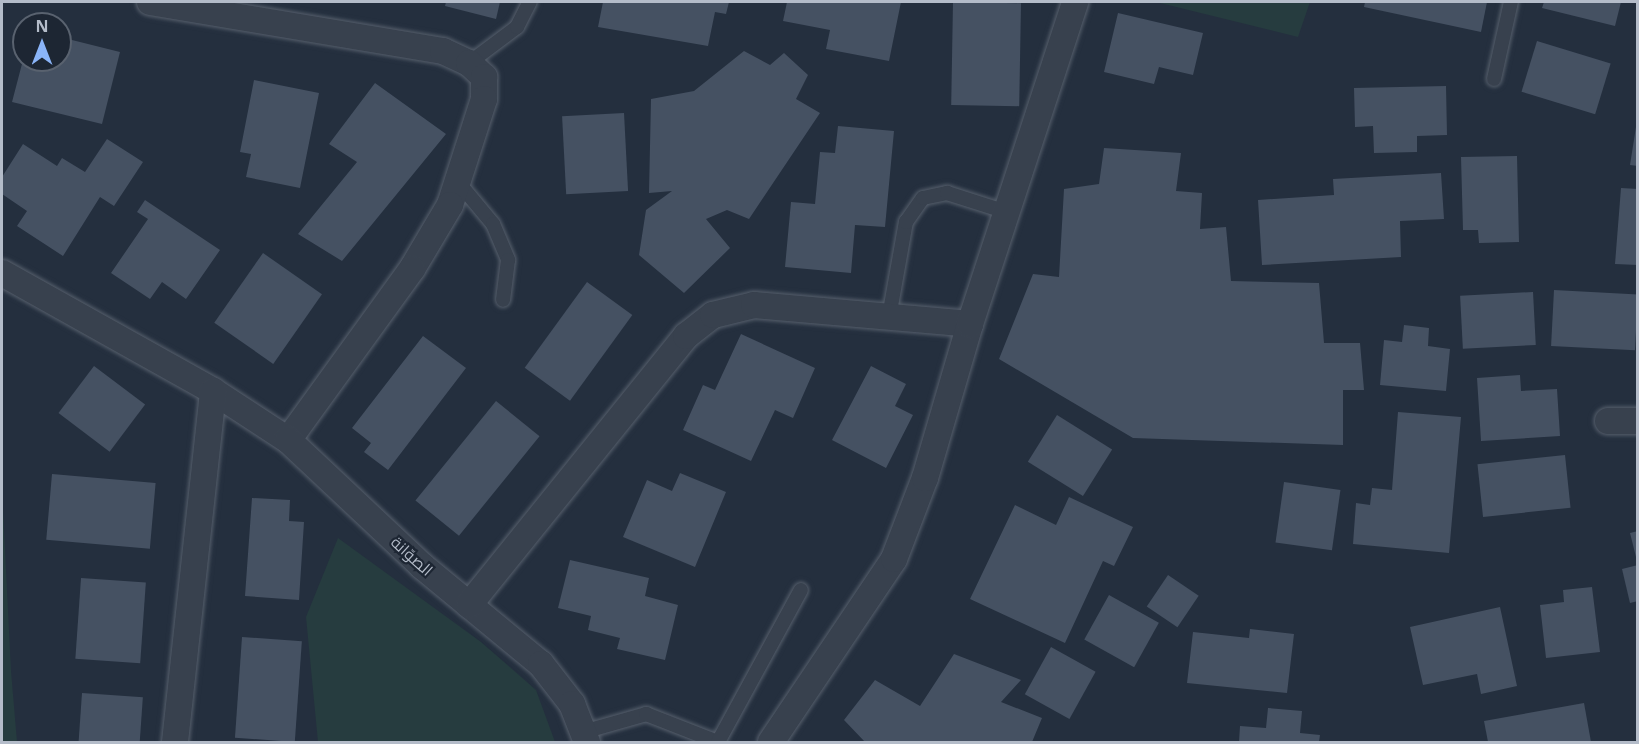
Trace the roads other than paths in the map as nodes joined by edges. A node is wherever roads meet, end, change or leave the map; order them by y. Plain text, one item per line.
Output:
1 (150, 2) edge
2 (530, 2) edge
3 (1075, 2) edge
4 (1511, 2) edge
5 (469, 63) junction
6 (1494, 79) dead end
7 (458, 182) junction
8 (1007, 212) junction
9 (2, 273) edge
10 (503, 300) dead end
11 (889, 317) junction
12 (970, 324) junction
13 (213, 391) junction
14 (1638, 421) edge
15 (1608, 422) dead end
16 (288, 440) junction
17 (801, 590) dead end
18 (469, 605) junction
19 (585, 737) edge
20 (174, 742) edge
21 (771, 742) edge

1 - 5 street
2 - 5 lane
3 - 8 street
4 - 6 lane
5 - 7 street
7 - 10 lane
7 - 16 street
8 - 11 lane
8 - 12 street
9 - 13 street, الصوّانة
11 - 12 street
11 - 18 street
12 - 21 street
13 - 16 street, الصوّانة
13 - 20 street
14 - 15 street
16 - 18 street, الصوّانة
17 - 19 lane
18 - 19 street, الصوّانة

